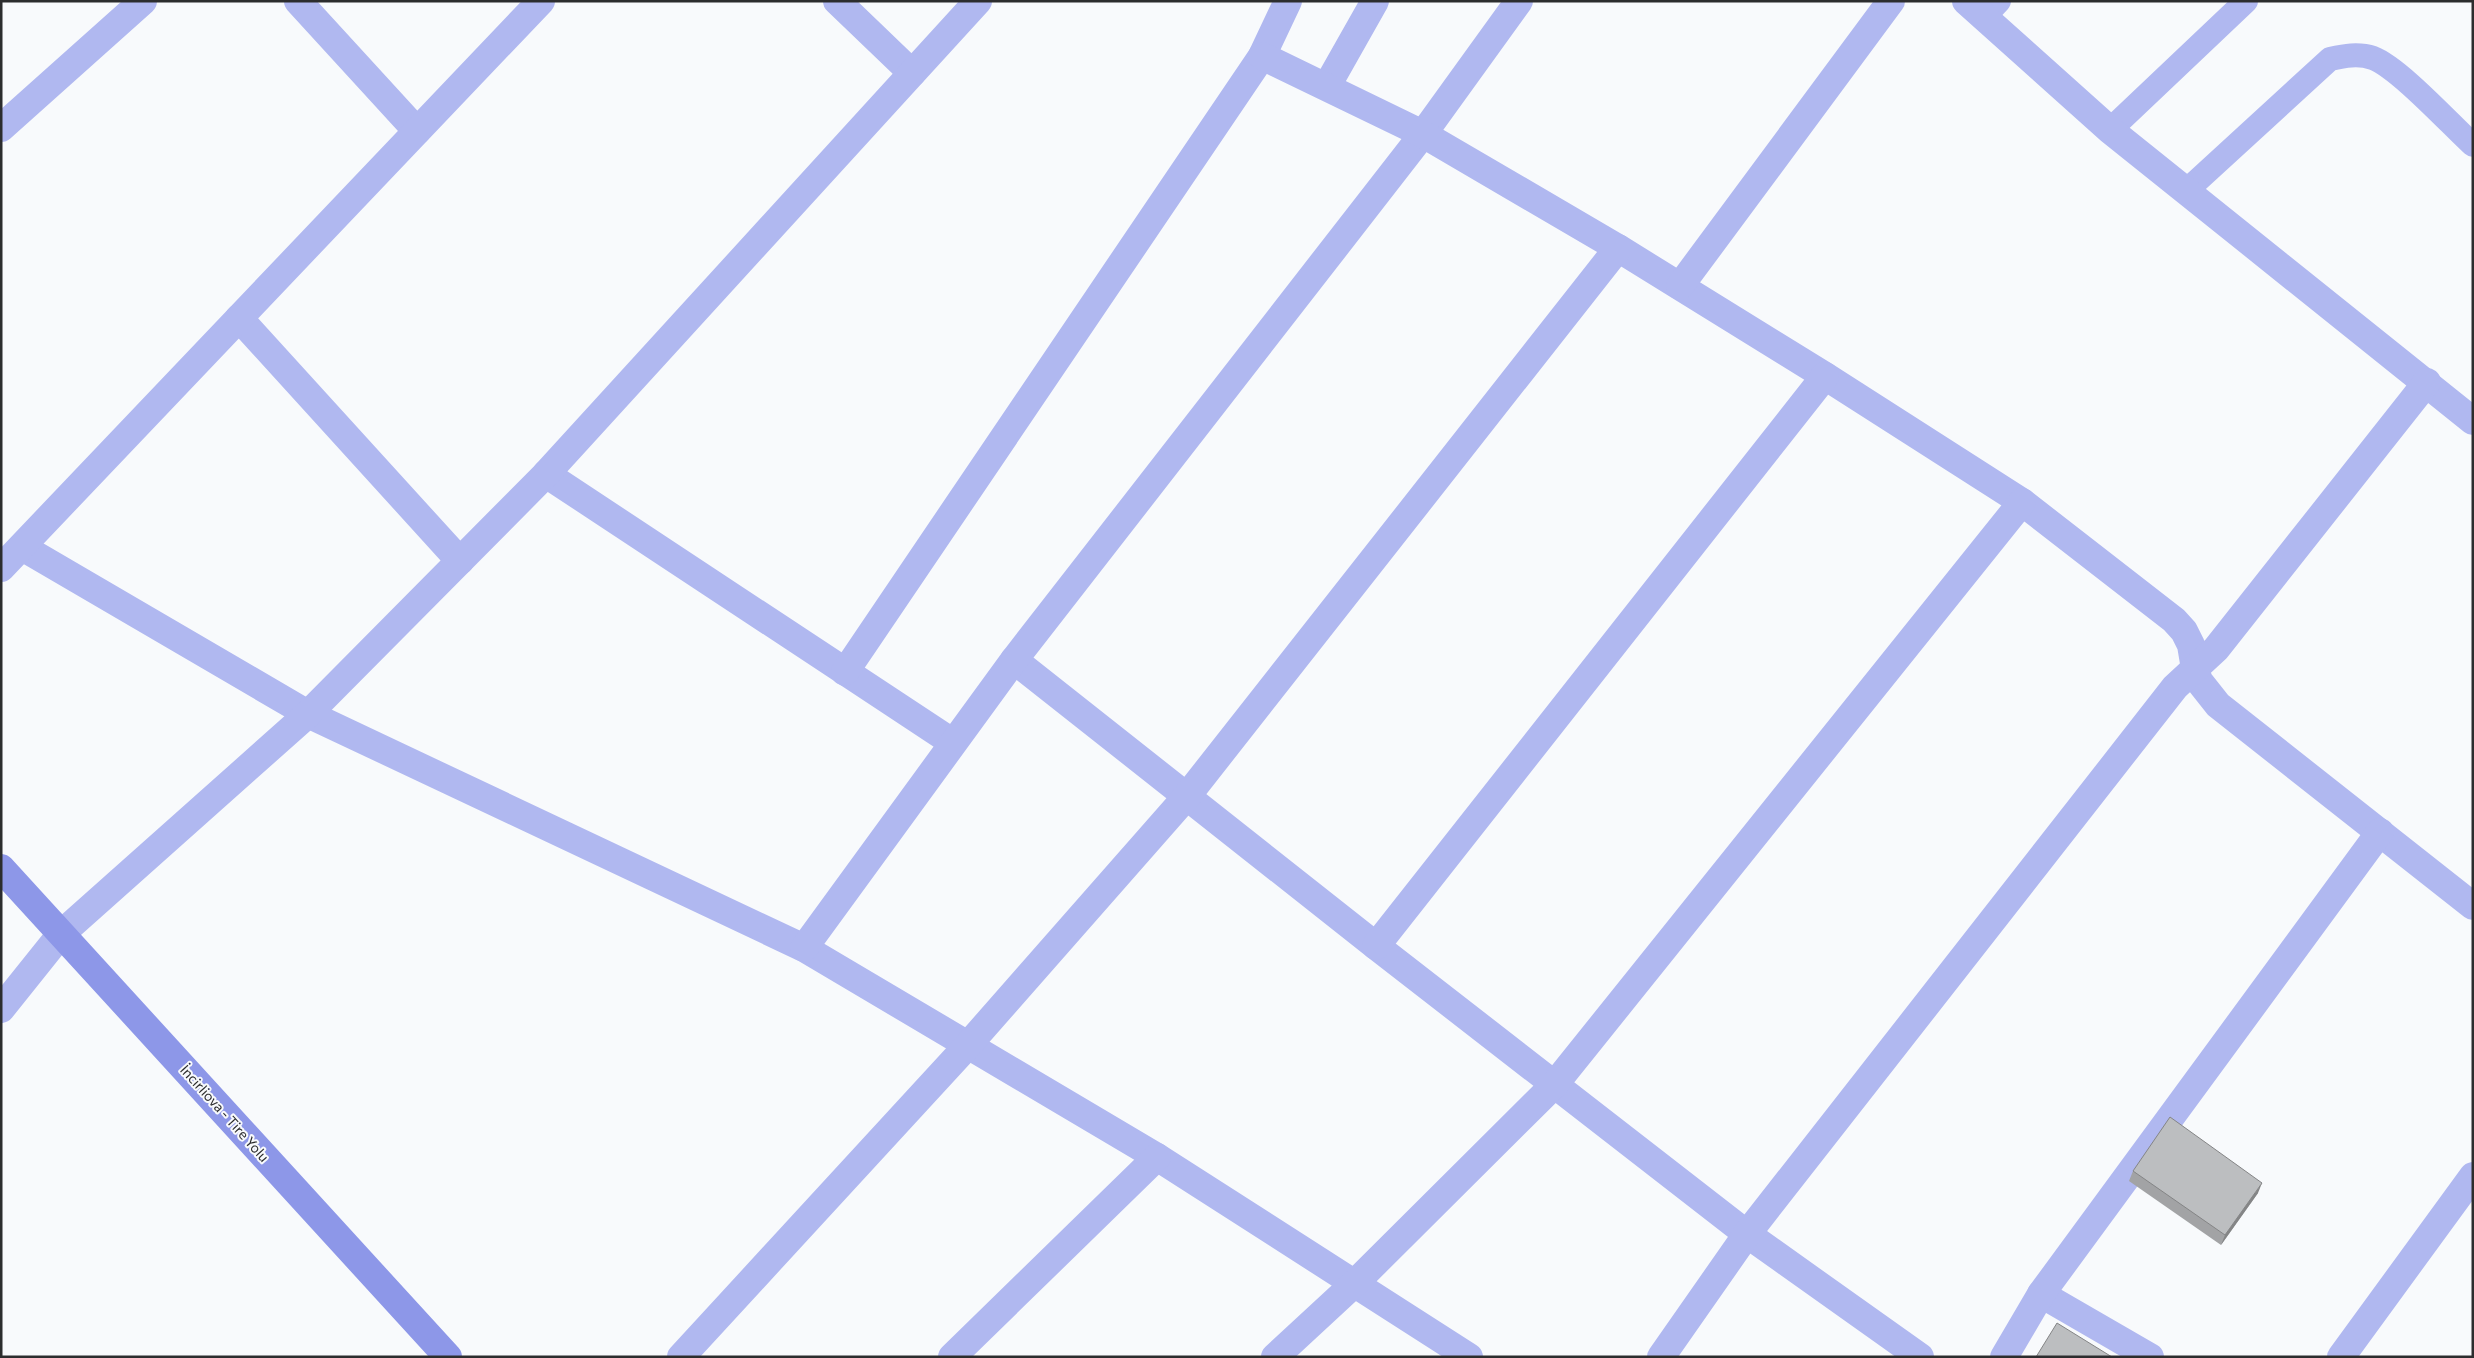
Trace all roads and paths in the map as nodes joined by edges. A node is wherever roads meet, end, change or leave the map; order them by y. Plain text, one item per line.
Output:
1 (143, 1) edge
2 (298, 1) edge
3 (541, 1) edge
4 (837, 1) edge
5 (978, 1) edge
6 (1288, 1) edge
7 (1375, 1) edge
8 (1519, 1) edge
9 (1891, 1) edge
10 (2246, 1) edge
11 (1983, 7) edge
12 (1262, 56) junction
13 (912, 73) junction
14 (1327, 86) junction
15 (1, 128) edge
16 (2110, 130) junction
17 (417, 131) junction
18 (1423, 134) junction
19 (2473, 145) edge
20 (2186, 191) junction
21 (1618, 248) junction
22 (1680, 286) junction
23 (239, 318) junction
24 (1825, 376) junction
25 (2428, 382) junction
26 (2473, 421) edge
27 (546, 474) junction
28 (2022, 502) junction
29 (22, 547) junction
30 (460, 561) junction
31 (1, 568) edge
32 (1014, 660) junction
33 (2195, 669) junction
34 (845, 672) junction
35 (308, 714) junction
36 (952, 742) junction
37 (1187, 796) junction
38 (2380, 832) junction
39 (1, 868) edge
40 (2473, 906) edge
41 (61, 934) junction
42 (1376, 946) junction
43 (804, 948) junction
44 (1, 1009) edge
45 (969, 1044) junction
46 (1555, 1084) junction
47 (1157, 1157) junction
48 (2473, 1176) edge
49 (1747, 1234) junction
50 (1355, 1283) junction
51 (2041, 1294) junction
52 (448, 1357) edge
53 (681, 1357) edge
54 (952, 1357) edge
55 (1276, 1357) edge
56 (1469, 1357) edge
57 (1661, 1357) edge
58 (1920, 1357) edge
59 (2004, 1357) edge
60 (2150, 1357) edge
61 (2341, 1357) edge

1 - 15 street
2 - 17 street
3 - 17 street
4 - 13 street
5 - 13 street
6 - 12 street
7 - 14 street
8 - 18 street
9 - 22 street
10 - 16 lane
11 - 16 street
12 - 14 street
12 - 34 street
13 - 27 street
14 - 18 street
16 - 20 street
17 - 23 street
18 - 21 street
18 - 32 street
19 - 20 lane
20 - 25 street
21 - 22 street
21 - 37 street
22 - 24 street
23 - 29 street
23 - 30 street
24 - 28 street
24 - 42 street
25 - 26 street
25 - 33 street
27 - 30 street
27 - 34 street
28 - 33 street
28 - 46 street
29 - 31 street
29 - 35 street
30 - 35 street
32 - 36 street
32 - 37 street
33 - 38 street
33 - 49 street
34 - 36 street
35 - 41 street
35 - 43 street
36 - 43 street
37 - 42 street
37 - 45 street
38 - 40 street
38 - 51 street
39 - 41 main road, İncirliova - Tire Yolu
41 - 44 street
41 - 52 main road, İncirliova - Tire Yolu
42 - 46 street
43 - 45 street
45 - 47 street
45 - 53 street
46 - 49 street
46 - 50 street
47 - 50 street
47 - 54 street
48 - 61 street
49 - 57 street
49 - 58 street
50 - 55 street
50 - 56 street
51 - 59 street
51 - 60 street

